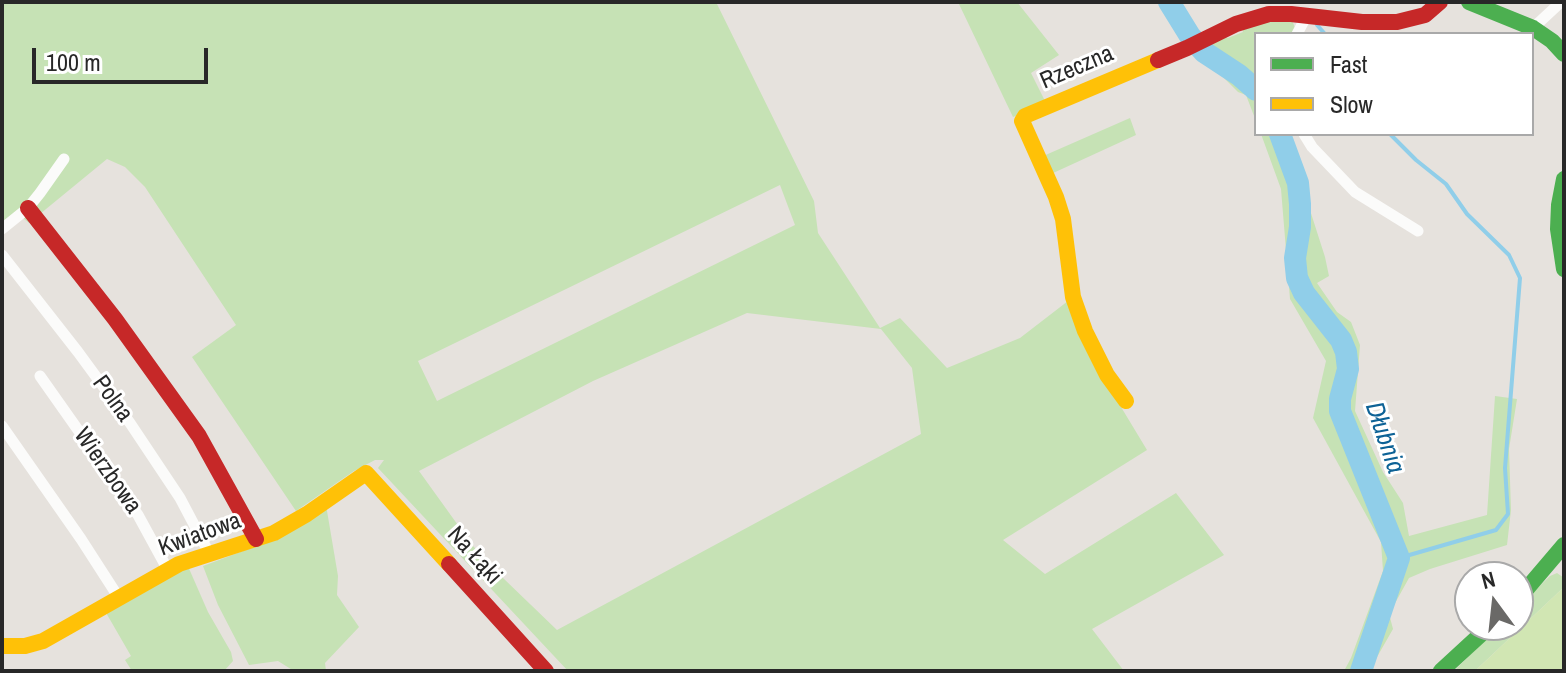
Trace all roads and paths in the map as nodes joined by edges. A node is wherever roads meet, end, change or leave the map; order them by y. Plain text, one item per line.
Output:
1 (1440, 2) edge
2 (1469, 2) edge
3 (1561, 2) edge
4 (1306, 17) junction
5 (1533, 28) junction
6 (1298, 32) edge
7 (1564, 54) edge
8 (1305, 136) edge
9 (64, 159) dead end
10 (1564, 179) edge
11 (28, 208) junction
12 (2, 229) edge
13 (1418, 231) dead end
14 (2, 255) edge
15 (1564, 269) edge
16 (40, 376) dead end
17 (1126, 401) dead end
18 (2, 426) edge
19 (366, 473) joint
20 (256, 539) junction
21 (1564, 545) edge
22 (209, 553) junction
23 (168, 570) junction
24 (1534, 580) edge
25 (119, 598) junction
26 (1474, 641) edge
27 (2, 646) edge
28 (546, 671) edge
29 (1441, 671) edge

1 - 4 street, Rzeczna
2 - 5 street
3 - 5 street
4 - 6 street
4 - 17 street, Rzeczna
5 - 7 street
8 - 13 street
9 - 11 street
10 - 15 street
11 - 12 street
11 - 20 street
14 - 22 street, Polna
16 - 23 street, Wierzbowa
18 - 25 street
19 - 20 street, Kwiatowa
19 - 28 street, Na Łąki
20 - 22 street, Kwiatowa
21 - 24 street
22 - 23 street, Kwiatowa
23 - 25 street, Kwiatowa
25 - 27 street, Kwiatowa
26 - 29 street

